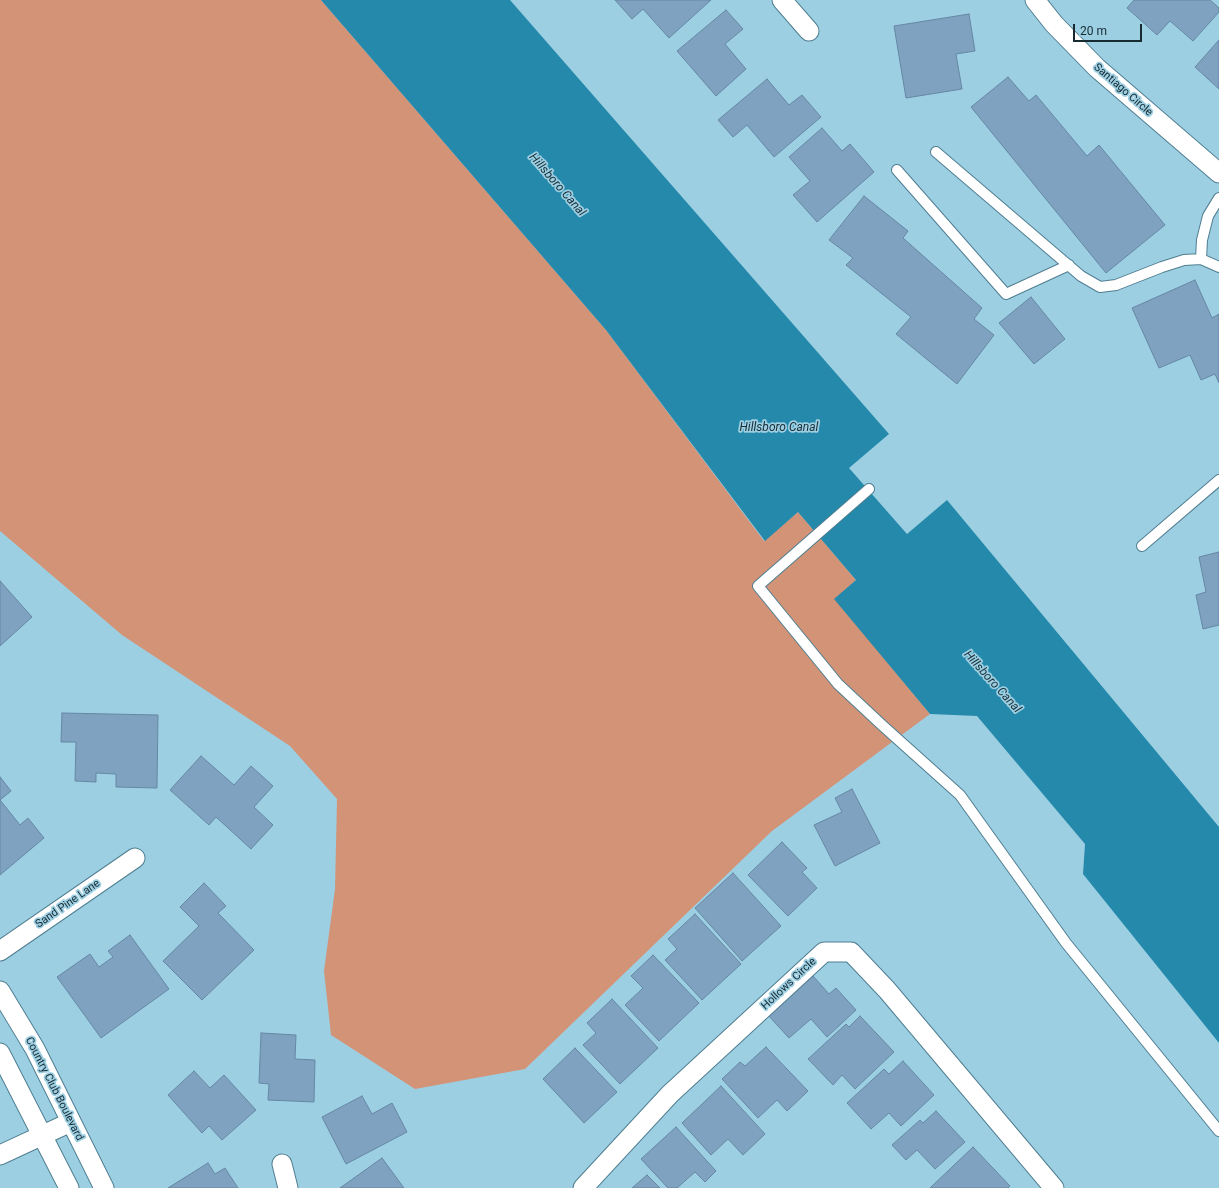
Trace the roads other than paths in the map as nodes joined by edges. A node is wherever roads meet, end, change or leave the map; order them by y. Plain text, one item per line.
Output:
1 (782, 0) edge
2 (1035, 0) edge
3 (809, 31) dead end
4 (936, 152) dead end
5 (897, 170) dead end
6 (1219, 173) edge
7 (1219, 198) edge
8 (1202, 259) junction
9 (1069, 265) junction
10 (1219, 267) edge
11 (1219, 480) edge
12 (869, 489) dead end
13 (1142, 546) dead end
14 (136, 858) dead end
15 (0, 951) edge
16 (0, 991) edge
17 (0, 1053) edge
18 (71, 1122) junction
19 (1219, 1131) edge
20 (42, 1136) junction
21 (0, 1155) edge
22 (282, 1164) dead end
23 (69, 1188) edge
24 (104, 1188) edge
25 (288, 1188) edge
26 (583, 1188) edge
27 (1054, 1188) edge

1 - 3 street
2 - 6 street, Santiago Circle
4 - 9 lane
5 - 9 lane
7 - 8 lane
8 - 9 lane
8 - 10 lane
11 - 13 lane
12 - 19 lane
14 - 15 street, Sand Pine Lane
16 - 18 street, Country Club Boulevard
17 - 20 street
18 - 20 street
18 - 24 street, Country Club Boulevard
20 - 21 street
20 - 23 street
22 - 25 street
26 - 27 street, Hollows Circle

